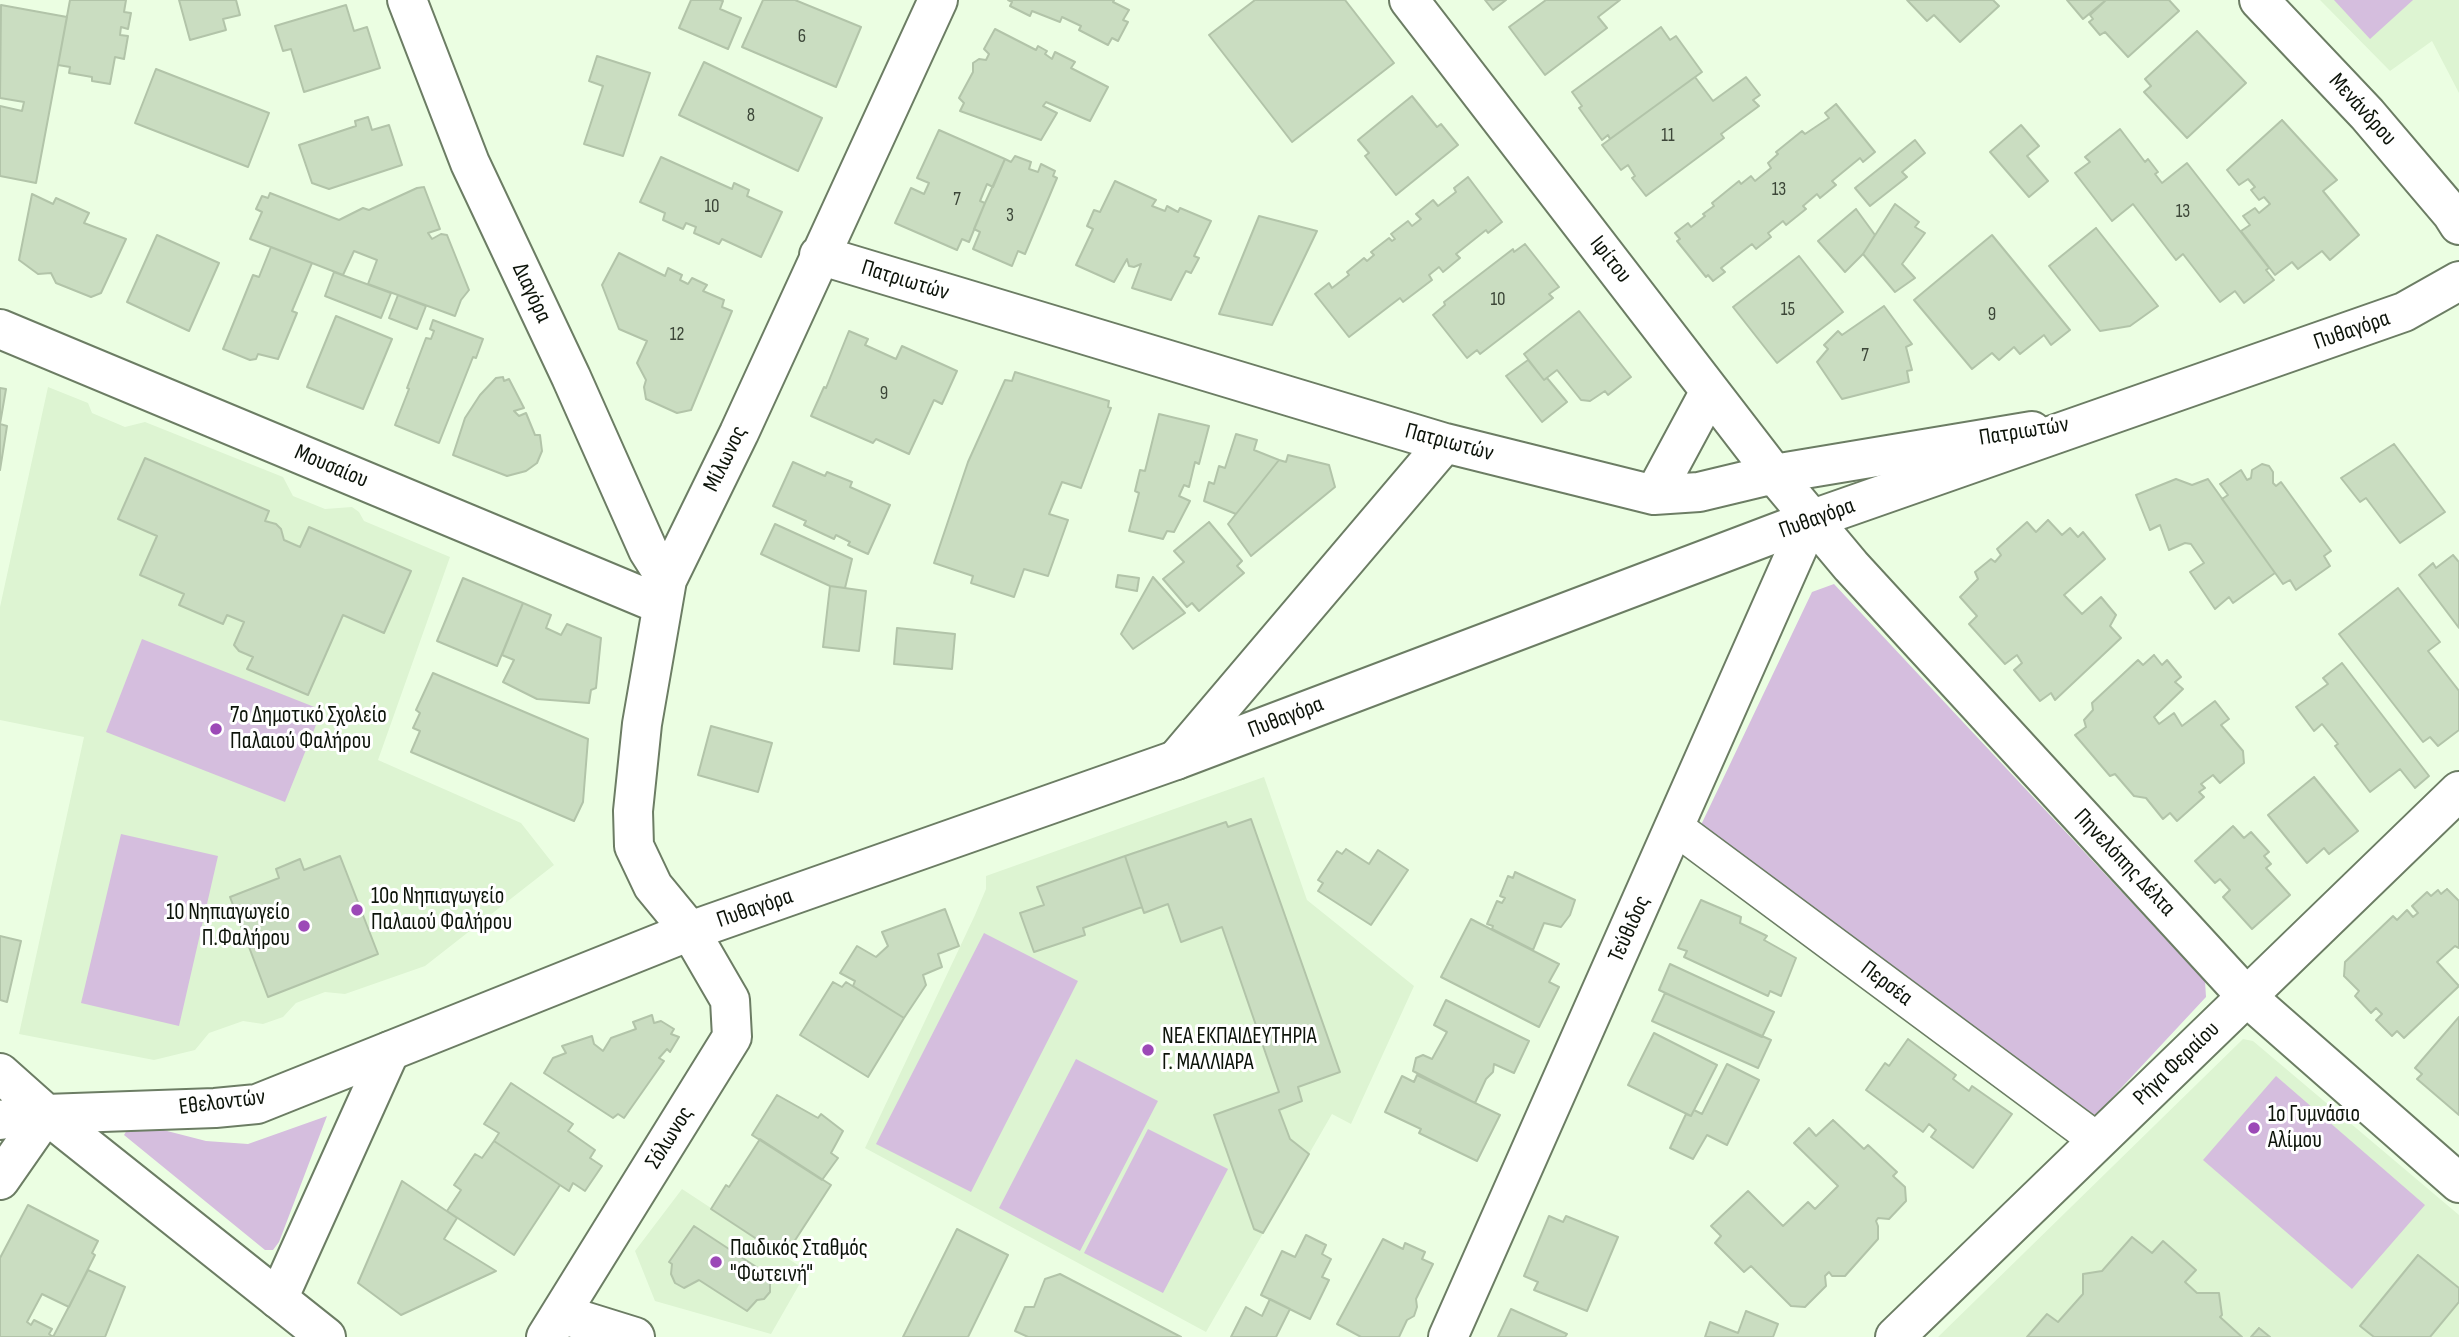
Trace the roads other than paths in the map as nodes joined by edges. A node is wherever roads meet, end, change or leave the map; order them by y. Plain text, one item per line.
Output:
1 (407, 0) edge
2 (938, 0) edge
3 (1409, 0) edge
4 (2259, 0) edge
5 (2459, 225) edge
6 (819, 255) junction
7 (2459, 281) edge
8 (0, 329) edge
9 (1710, 391) junction
10 (2093, 421) junction
11 (1445, 443) junction
12 (1774, 474) junction
13 (1654, 495) junction
14 (1810, 520) junction
15 (665, 593) junction
16 (1176, 760) junction
17 (2459, 791) edge
18 (1675, 827) junction
19 (690, 931) junction
20 (2247, 997) junction
21 (390, 1051) junction
22 (0, 1073) edge
23 (46, 1114) junction
24 (0, 1120) edge
25 (2098, 1141) junction
26 (0, 1180) edge
27 (2459, 1184) edge
28 (278, 1299) junction
29 (553, 1326) edge
30 (326, 1337) edge
31 (635, 1337) edge
32 (1448, 1337) edge
33 (1895, 1337) edge

1 - 15 street, Διαγόρα
2 - 6 street, Μίλωνος
3 - 9 street, Ιφίτου
4 - 5 street, Μενάνδρου
6 - 11 street, Πατριωτών
6 - 15 street, Μίλωνος
7 - 10 street, Πυθαγόρα
8 - 15 street, Μουσαίου
9 - 12 street, Ιφίτου
9 - 13 street
10 - 12 street, Πατριωτών
10 - 14 street, Πυθαγόρα
11 - 13 street, Πατριωτών
11 - 16 street, Πυθαγόρα
12 - 13 street, Πατριωτών
12 - 14 street, Ιφίτου
14 - 16 street, Πυθαγόρα
14 - 18 street, Τεύθιδος
14 - 20 street, Πηνελόπης Δέλτα
15 - 19 street, Μίλωνος
16 - 19 street, Πυθαγόρα
17 - 20 street, Ρήγα Φεραίου
18 - 25 street, Περσέα
18 - 32 street, Τεύθιδος
19 - 21 street, Εθελοντών
19 - 29 street, Σόλωνος
20 - 25 street, Ρήγα Φεραίου
20 - 27 street, Πηνελόπης Δέλτα
21 - 23 street, Εθελοντών
21 - 28 street
22 - 23 street
23 - 24 street, Εθελοντών
23 - 26 street
23 - 28 street
25 - 33 street, Ρήγα Φεραίου
28 - 30 street
29 - 31 street

